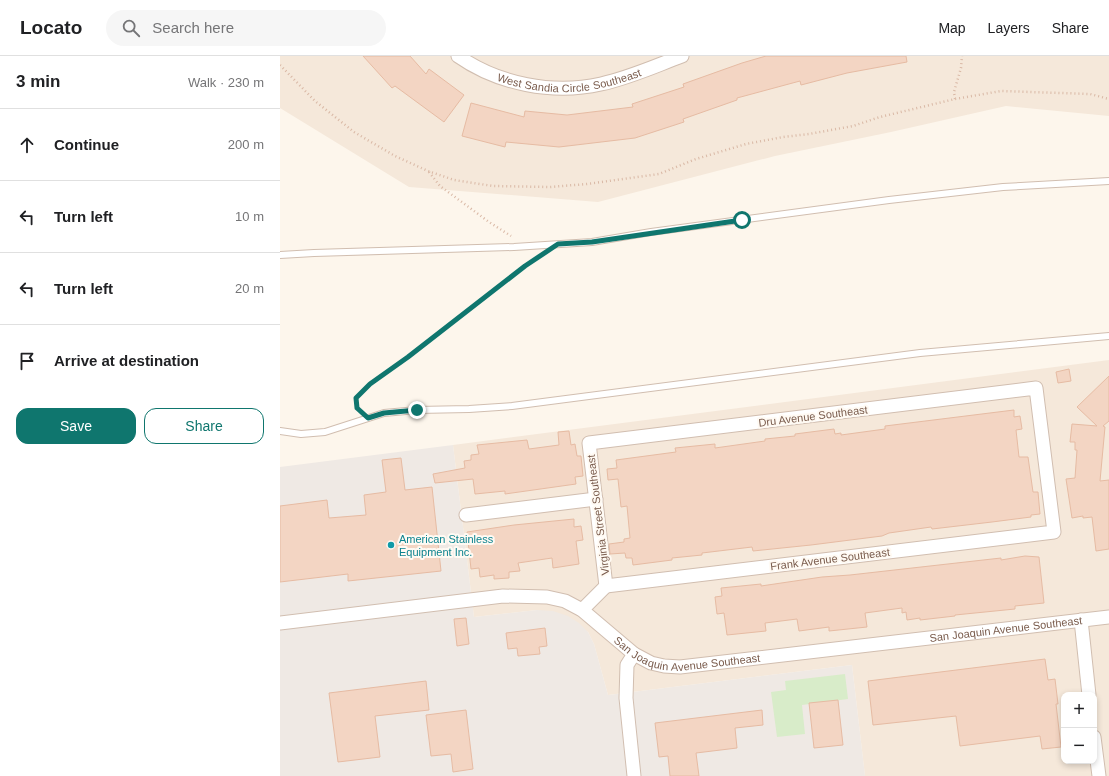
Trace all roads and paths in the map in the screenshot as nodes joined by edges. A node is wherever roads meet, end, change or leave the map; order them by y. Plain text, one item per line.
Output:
1 (458, 56) edge
2 (682, 56) edge
3 (962, 56) edge
4 (280, 65) edge
5 (955, 99) junction
6 (1109, 99) edge
7 (428, 171) junction
8 (1109, 181) edge
9 (558, 244) junction
10 (526, 246) junction
11 (280, 255) edge
12 (1109, 336) edge
13 (368, 418) junction
14 (280, 431) edge
15 (589, 443) joint
16 (596, 499) junction
17 (466, 515) dead end
18 (1054, 532) joint
19 (606, 586) junction
20 (582, 610) junction
21 (1109, 617) edge
22 (1081, 620) junction
23 (280, 622) edge
24 (634, 654) junction
25 (1089, 692) edge
26 (1097, 764) edge
27 (634, 776) edge
28 (1098, 776) edge

1 - 2 street, West Sandia Circle Southeast
3 - 5 path
4 - 7 path
5 - 6 path
5 - 7 path
7 - 10 path
8 - 9 lane
9 - 10 lane
9 - 13 path
10 - 11 lane
12 - 13 lane
13 - 14 lane
15 - 16 street, Virginia Street Southeast
15 - 18 street, Dru Avenue Southeast
16 - 17 street
16 - 19 street, Virginia Street Southeast
18 - 19 street, Frank Avenue Southeast
19 - 20 street
20 - 23 street, San Joaquin Avenue Southeast
20 - 24 street, San Joaquin Avenue Southeast
21 - 22 street, San Joaquin Avenue Southeast
22 - 24 street, San Joaquin Avenue Southeast
22 - 25 street
24 - 27 street
26 - 28 street

